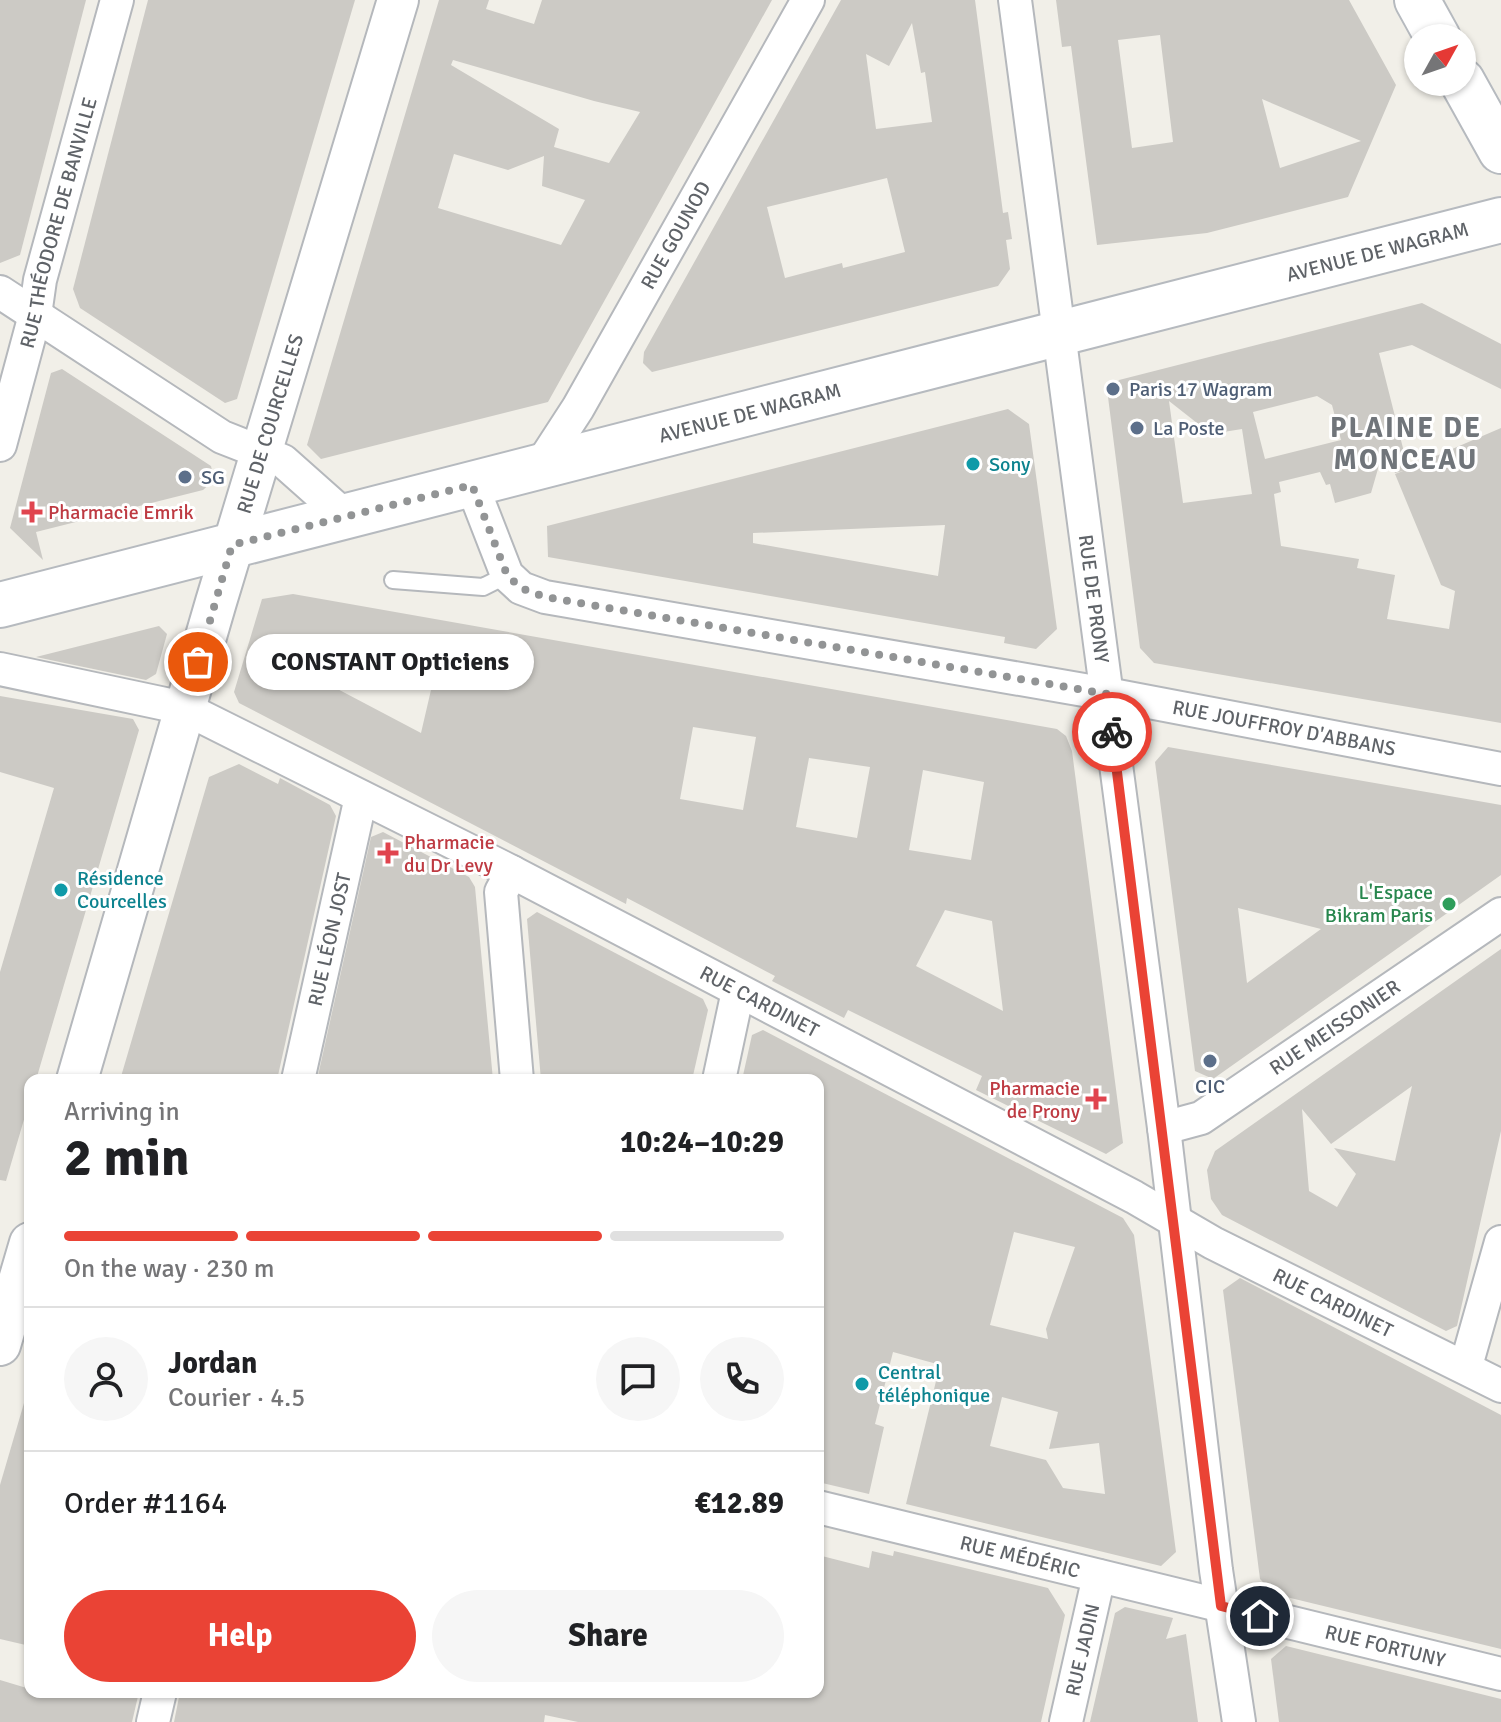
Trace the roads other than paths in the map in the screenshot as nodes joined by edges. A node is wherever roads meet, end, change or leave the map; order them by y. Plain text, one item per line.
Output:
1 (117, 0) edge
2 (398, 0) edge
3 (808, 0) edge
4 (1015, 0) edge
5 (1417, 0) edge
6 (1430, 24) edge
7 (1470, 96) edge
8 (1501, 151) edge
9 (1501, 220) edge
10 (0, 292) edge
11 (35, 315) junction
12 (1057, 333) junction
13 (0, 445) edge
14 (263, 453) junction
15 (539, 468) junction
16 (472, 485) junction
17 (346, 517) junction
18 (232, 545) junction
19 (507, 575) junction
20 (393, 580) dead end
21 (0, 605) edge
22 (0, 669) edge
23 (1107, 694) junction
24 (184, 708) junction
25 (1501, 769) edge
26 (361, 797) junction
27 (512, 872) junction
28 (1501, 914) edge
29 (738, 991) junction
30 (79, 1074) edge
31 (299, 1074) edge
32 (516, 1074) edge
33 (720, 1074) edge
34 (1164, 1128) junction
35 (1174, 1219) junction
36 (1501, 1242) edge
37 (24, 1272) edge
38 (13, 1324) edge
39 (1466, 1366) junction
40 (1501, 1386) edge
41 (824, 1508) edge
42 (1099, 1576) junction
43 (1221, 1606) junction
44 (1501, 1674) edge
45 (159, 1698) edge
46 (153, 1722) edge
47 (1066, 1722) edge
48 (1239, 1722) edge

1 - 11 street, RUE THÉODORE DE BANVILLE
2 - 14 street, RUE DE COURCELLES
3 - 15 street, RUE GOUNOD
4 - 12 street, RUE DE PRONY
5 - 6 main road
7 - 8 main road
9 - 12 main road, AVENUE DE WAGRAM
10 - 11 street
11 - 13 street, RUE THÉODORE DE BANVILLE
11 - 14 street
12 - 15 main road, AVENUE DE WAGRAM
12 - 23 street, RUE DE PRONY
14 - 17 street
14 - 18 street, RUE DE COURCELLES
15 - 16 main road, AVENUE DE WAGRAM
16 - 17 main road, AVENUE DE WAGRAM
16 - 19 street
17 - 18 main road, AVENUE DE WAGRAM
18 - 21 main road, AVENUE DE WAGRAM
18 - 24 street, RUE DE COURCELLES
19 - 20 lane
19 - 23 street, RUE JOUFFROY D'ABBANS
22 - 24 street, RUE CARDINET
23 - 25 street, RUE JOUFFROY D'ABBANS
23 - 34 street, RUE DE PRONY
24 - 26 street, RUE CARDINET
24 - 30 street, RUE DE COURCELLES
26 - 27 street, RUE CARDINET
26 - 31 street, RUE LÉON JOST
27 - 29 street, RUE CARDINET
27 - 32 street
28 - 34 street, RUE MEISSONIER
29 - 33 street
29 - 35 street, RUE CARDINET
34 - 35 street, RUE DE PRONY
35 - 39 street, RUE CARDINET
35 - 43 street, RUE DE PRONY
36 - 39 street
37 - 38 street
39 - 40 street, RUE CARDINET
41 - 42 street, RUE MÉDÉRIC
42 - 43 street, RUE MÉDÉRIC
42 - 47 street, RUE JADIN
43 - 44 street, RUE FORTUNY
43 - 48 street, RUE DE PRONY
45 - 46 street

